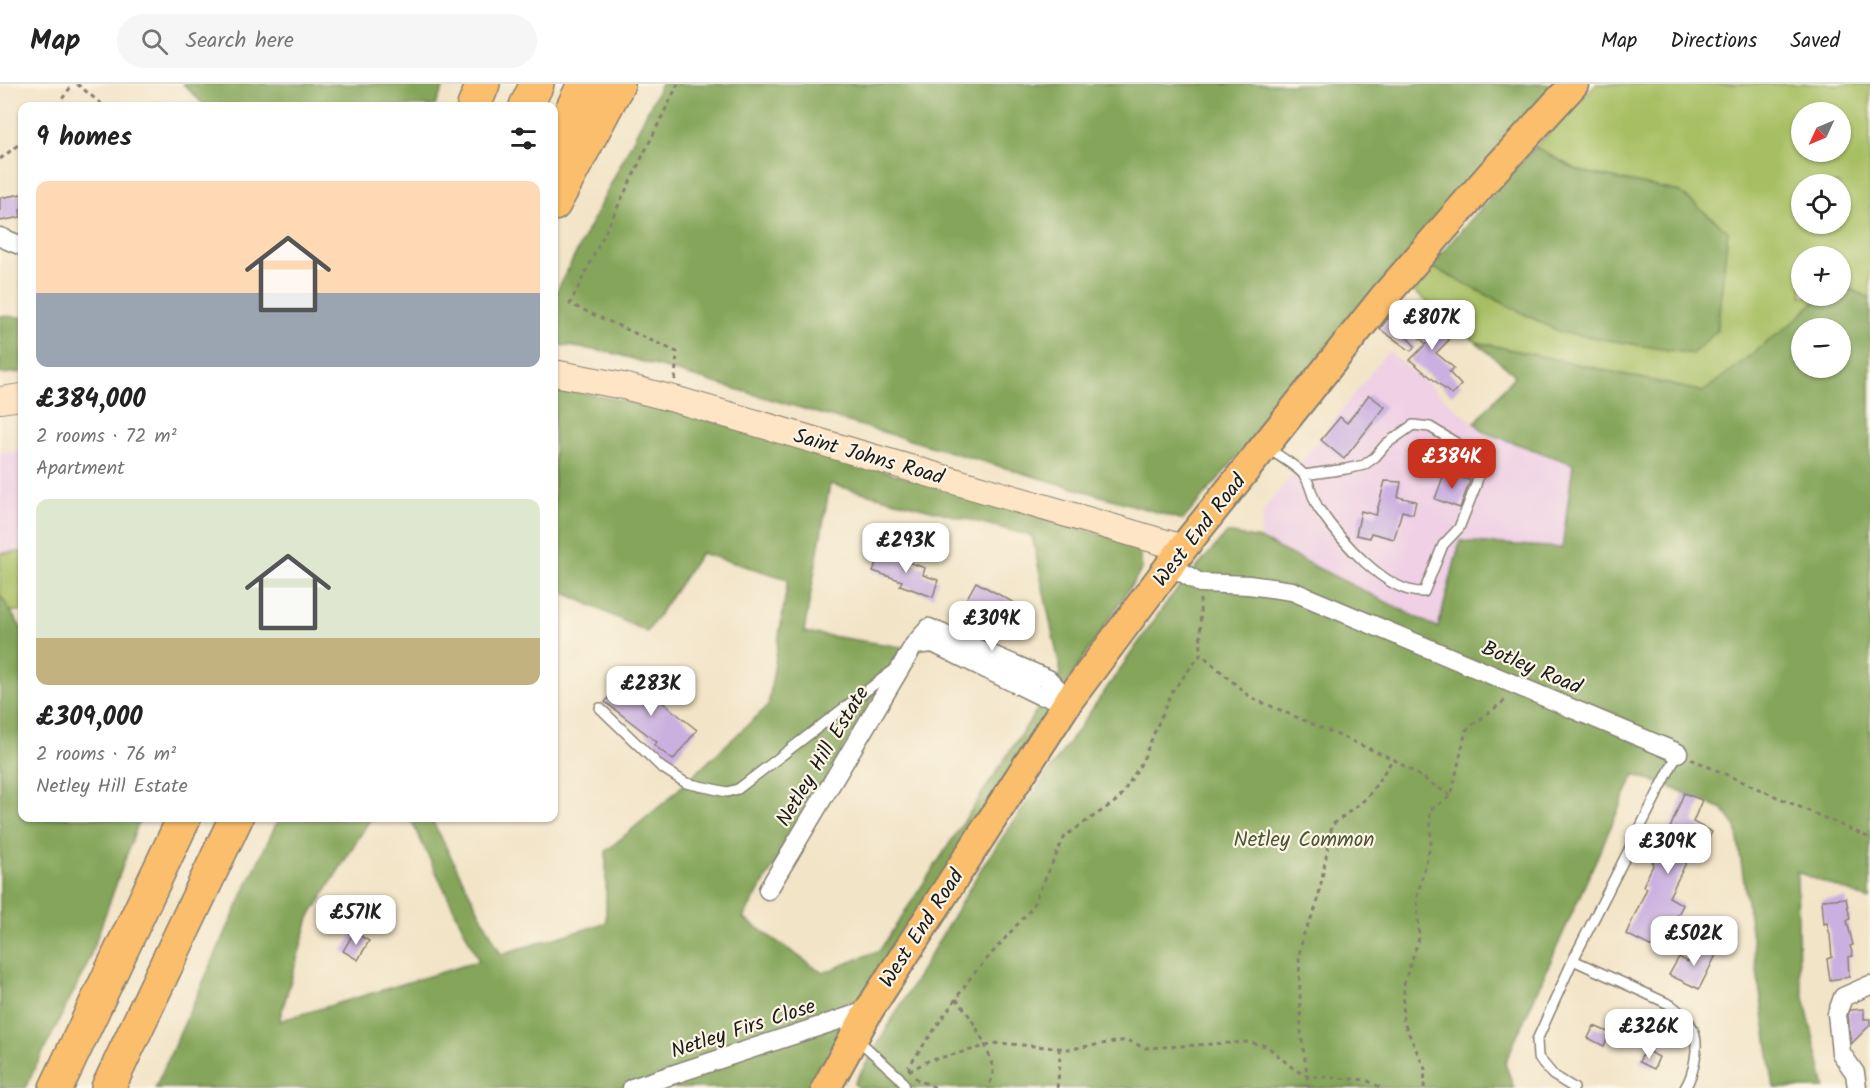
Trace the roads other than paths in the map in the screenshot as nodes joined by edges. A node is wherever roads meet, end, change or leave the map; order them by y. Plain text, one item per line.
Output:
1 (483, 84) edge
2 (537, 84) edge
3 (584, 84) edge
4 (618, 84) edge
5 (1574, 84) edge
6 (476, 102) edge
7 (528, 102) edge
8 (558, 140) edge
9 (558, 196) edge
10 (0, 237) edge
11 (18, 244) edge
12 (558, 374) edge
13 (18, 398) edge
14 (0, 400) edge
15 (1265, 446) junction
16 (1304, 475) junction
17 (1176, 557) junction
18 (904, 663) junction
19 (1069, 700) junction
20 (600, 708) dead end
21 (1678, 753) joint
22 (182, 822) edge
23 (234, 822) edge
24 (768, 890) dead end
25 (1573, 960) junction
26 (1870, 985) edge
27 (869, 1010) junction
28 (854, 1037) junction
29 (901, 1081) road end
30 (57, 1088) edge
31 (108, 1088) edge
32 (632, 1088) edge
33 (826, 1088) edge
34 (1574, 1088) edge
35 (1685, 1088) edge
36 (1857, 1088) edge

1 - 6 highway
2 - 7 highway
3 - 8 highway
4 - 9 highway
5 - 15 main road, West End Road
10 - 11 street
12 - 17 main road, Saint Johns Road
13 - 14 main road
15 - 16 lane
15 - 17 main road, West End Road
16 - 16 lane
17 - 19 main road, West End Road
17 - 21 street, Botley Road
18 - 19 street, Netley Hill Estate
18 - 20 lane
18 - 24 street, Netley Hill Estate
19 - 27 main road, West End Road
21 - 25 lane
22 - 30 highway
23 - 31 highway
25 - 34 lane
25 - 35 lane
26 - 36 street
27 - 28 main road, West End Road
27 - 32 street, Netley Firs Close
28 - 29 lane
28 - 33 main road, West End Road

